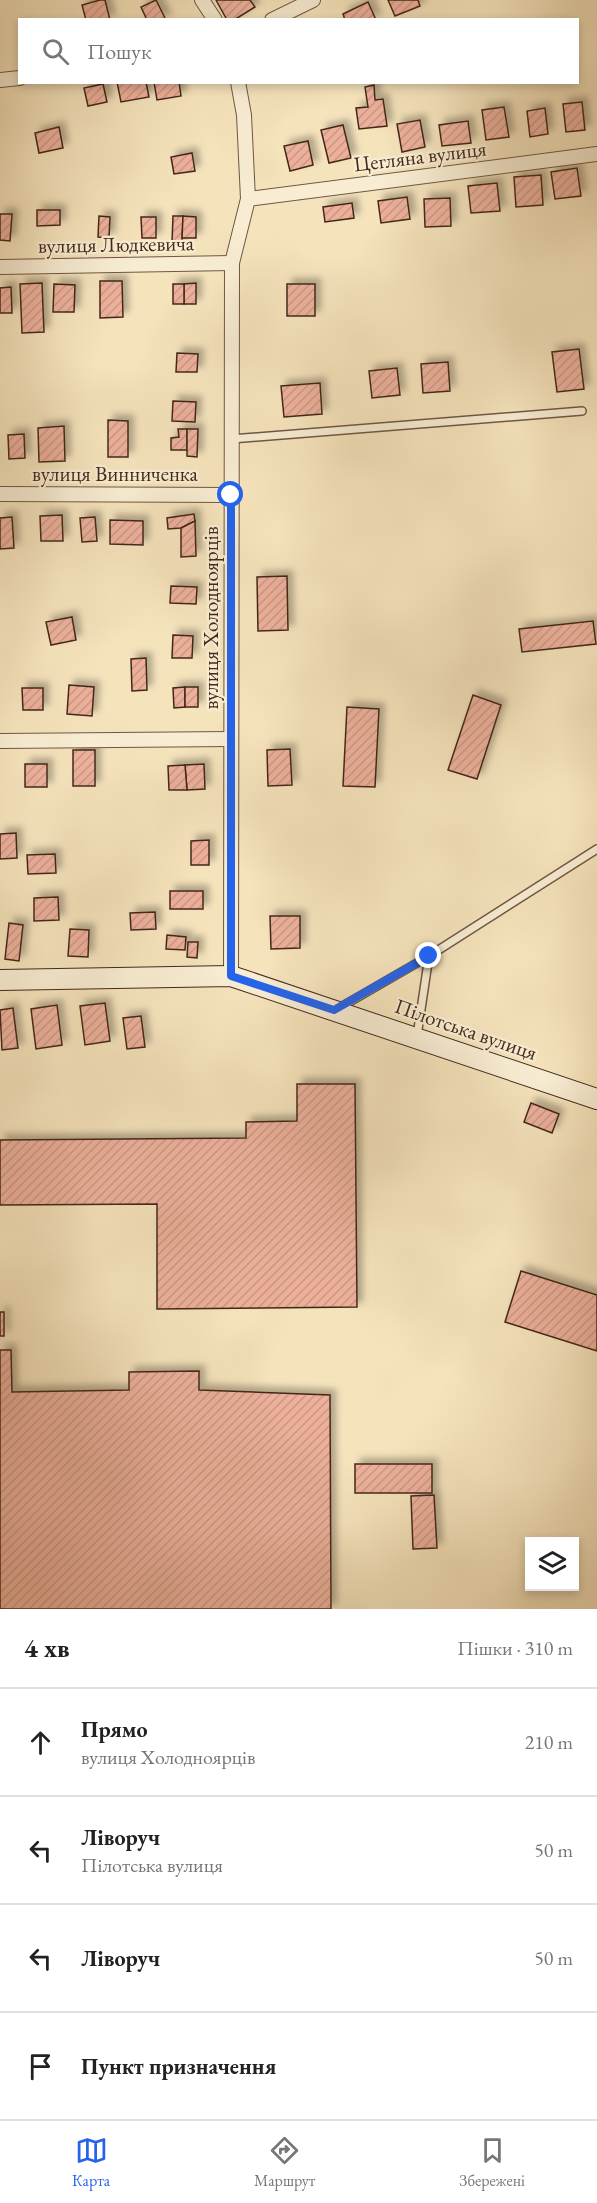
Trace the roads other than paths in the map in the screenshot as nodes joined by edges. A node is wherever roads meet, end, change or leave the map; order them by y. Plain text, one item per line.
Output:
1 (202, 0) edge
2 (313, 0) edge
3 (213, 18) edge
4 (276, 18) edge
5 (18, 78) edge
6 (0, 80) edge
7 (238, 84) edge
8 (597, 154) edge
9 (248, 199) junction
10 (232, 263) junction
11 (0, 267) edge
12 (582, 411) dead end
13 (231, 439) junction
14 (0, 494) edge
15 (231, 495) junction
16 (231, 739) junction
17 (0, 741) edge
18 (597, 849) edge
19 (429, 956) junction
20 (231, 976) junction
21 (0, 980) edge
22 (334, 1010) junction
23 (417, 1038) junction
24 (597, 1099) edge

1 - 3 street
2 - 4 street
5 - 6 street
7 - 9 street, вулиця Холодноярців
8 - 9 street, Цегляна вулиця
9 - 10 street, вулиця Холодноярців
10 - 11 street, вулиця Людкевича
10 - 13 street, вулиця Холодноярців
12 - 13 lane
13 - 15 street, вулиця Холодноярців
14 - 15 street, вулиця Винниченка
15 - 16 street, вулиця Холодноярців
16 - 17 street
16 - 20 street, вулиця Холодноярців
18 - 19 lane
19 - 22 lane
19 - 23 lane
20 - 21 street, Пілотська вулиця
20 - 22 street, Пілотська вулиця
22 - 23 street, Пілотська вулиця
23 - 24 street, Пілотська вулиця

